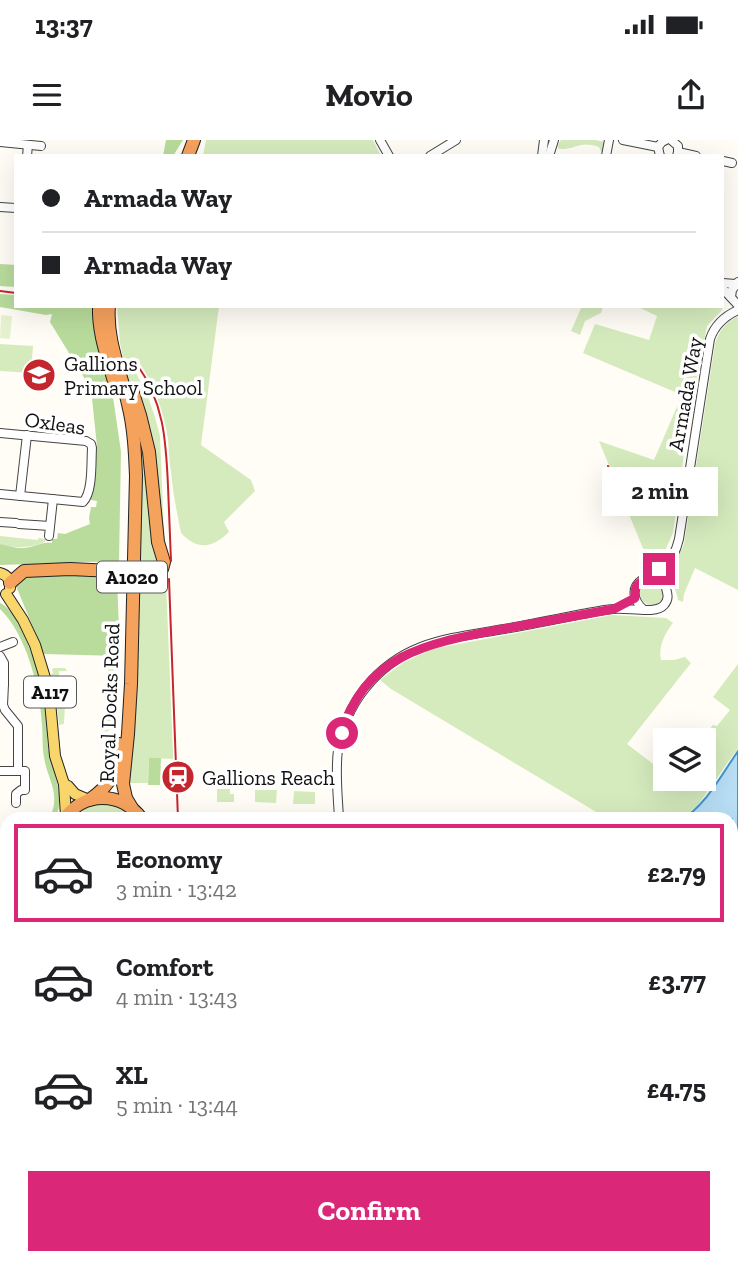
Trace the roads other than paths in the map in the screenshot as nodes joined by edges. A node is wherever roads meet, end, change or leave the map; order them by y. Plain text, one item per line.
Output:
1 (456, 140) edge
2 (623, 140) edge
3 (669, 140) edge
4 (0, 142) edge
5 (28, 145) junction
6 (41, 146) dead end
7 (659, 151) edge
8 (27, 154) edge
9 (433, 154) edge
10 (677, 154) edge
11 (737, 283) edge
12 (735, 303) edge
13 (100, 308) edge
14 (109, 308) edge
15 (118, 365) junction
16 (0, 433) edge
17 (27, 435) junction
18 (0, 494) edge
19 (20, 496) junction
20 (53, 499) junction
21 (0, 522) edge
22 (667, 564) junction
23 (0, 573) edge
24 (652, 577) junction
25 (664, 583) junction
26 (5, 591) edge
27 (635, 598) junction
28 (614, 609) junction
29 (643, 609) junction
30 (13, 642) dead end
31 (0, 646) edge
32 (0, 656) edge
33 (2, 683) edge
34 (8, 714) junction
35 (0, 720) edge
36 (0, 771) edge
37 (21, 771) junction
38 (64, 784) junction
39 (89, 800) junction
40 (16, 803) dead end
41 (65, 812) edge
42 (70, 812) edge
43 (133, 812) edge
44 (136, 812) edge
45 (339, 812) edge

1 - 9 street
2 - 7 street
3 - 7 street
3 - 10 street
4 - 5 street
5 - 6 street
5 - 8 street
11 - 12 street
12 - 22 street, Armada Way
13 - 39 highway, Royal Docks Road / A1020
14 - 15 highway, Royal Docks Road / A1020
15 - 26 highway, bridge
15 - 44 highway, Royal Docks Road / A1020
16 - 17 street, Oxleas
17 - 19 street
17 - 20 street, Oxleas
18 - 19 street
19 - 20 street
20 - 21 street
22 - 24 street, Armada Way
22 - 25 street, Armada Way
23 - 26 main road, A117
24 - 25 street
24 - 27 street, Armada Way
25 - 29 street, Armada Way
26 - 38 main road, A117
27 - 28 street, Armada Way
27 - 29 street
28 - 29 street, Armada Way
28 - 45 street, Armada Way
30 - 31 street
32 - 33 street
33 - 34 street
34 - 35 street
34 - 37 street
36 - 37 street
37 - 40 street
38 - 39 main road
38 - 41 main road, A117
39 - 42 highway, Royal Docks Road
39 - 43 highway

